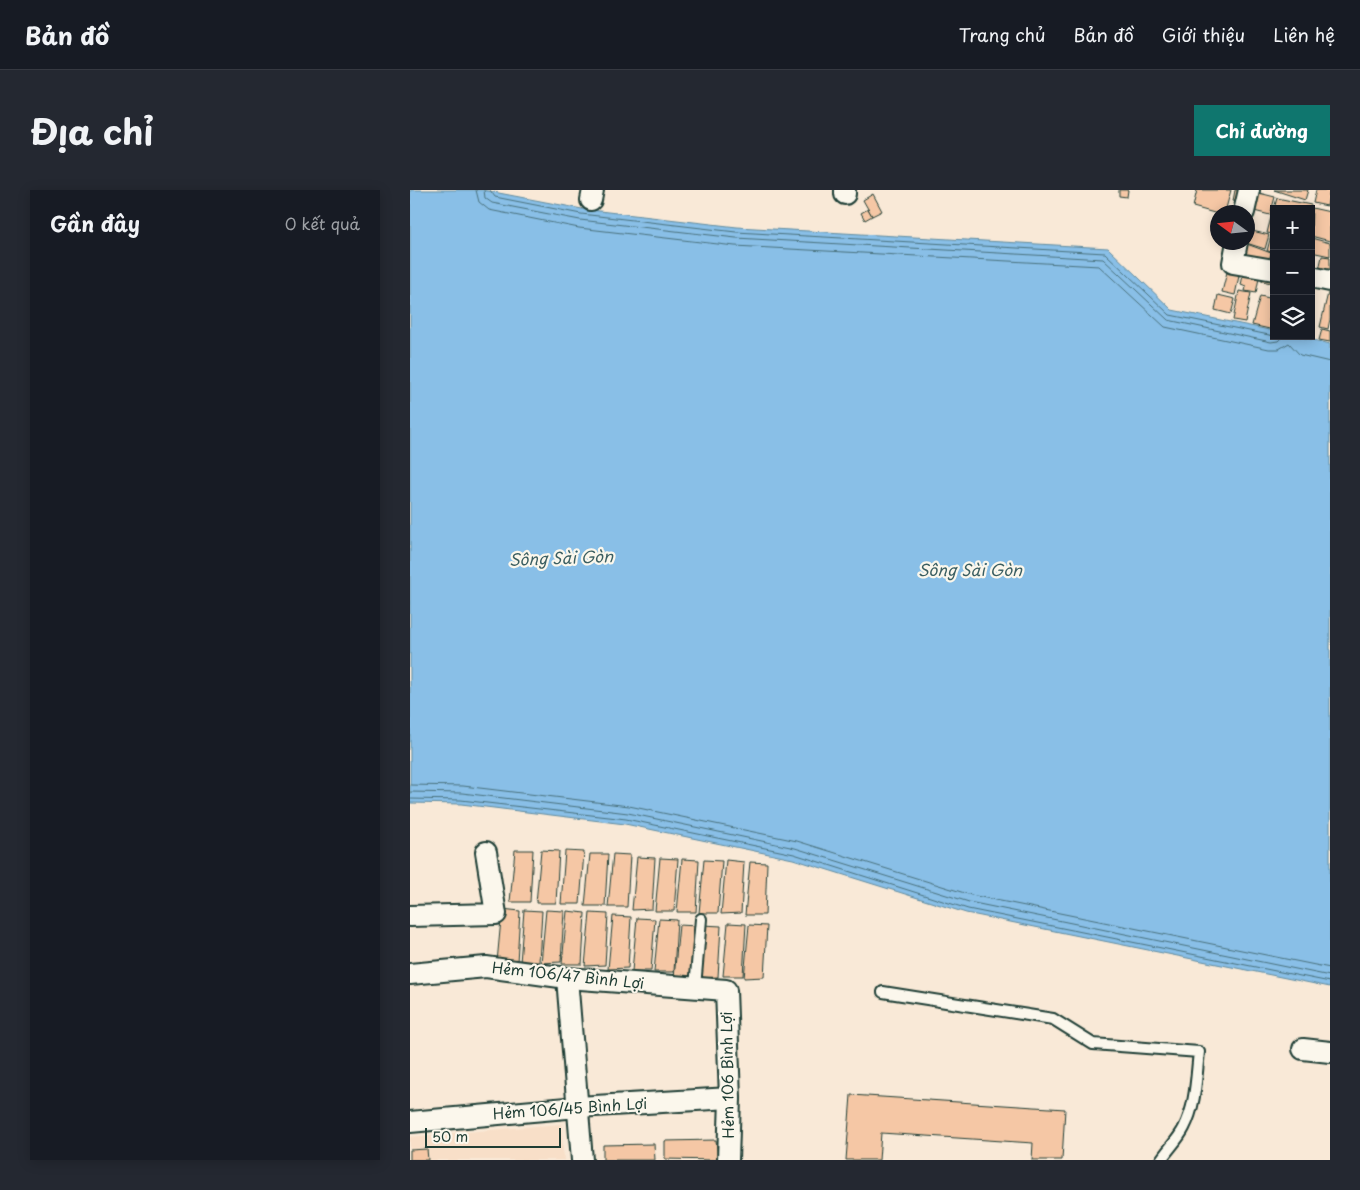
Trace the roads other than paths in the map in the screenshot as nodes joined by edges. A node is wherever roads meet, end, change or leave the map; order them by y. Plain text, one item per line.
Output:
1 (1248, 190) edge
2 (1245, 205) edge
3 (1236, 250) edge
4 (1270, 269) edge
5 (1315, 278) edge
6 (1330, 281) edge
7 (486, 852) dead end
8 (410, 916) edge
9 (701, 919) dead end
10 (410, 974) edge
11 (567, 978) junction
12 (695, 988) junction
13 (726, 990) joint
14 (882, 992) dead end
15 (1303, 1049) dead end
16 (1330, 1052) edge
17 (730, 1098) junction
18 (578, 1107) junction
19 (410, 1122) edge
20 (582, 1160) edge
21 (728, 1160) edge
22 (1161, 1160) edge

1 - 2 street
3 - 4 street
5 - 6 street
7 - 8 street
9 - 12 lane
10 - 11 street, Hẻm 106/47 Bình Lợi
11 - 12 street, Hẻm 106/47 Bình Lợi
11 - 18 street
12 - 13 street, Hẻm 106/47 Bình Lợi
13 - 17 street, Hẻm 106 Bình Lợi
14 - 22 lane
15 - 16 street
17 - 18 street, Hẻm 106/45 Bình Lợi
17 - 21 street, Hẻm 106 Bình Lợi
18 - 19 street, Hẻm 106/45 Bình Lợi
18 - 20 street

